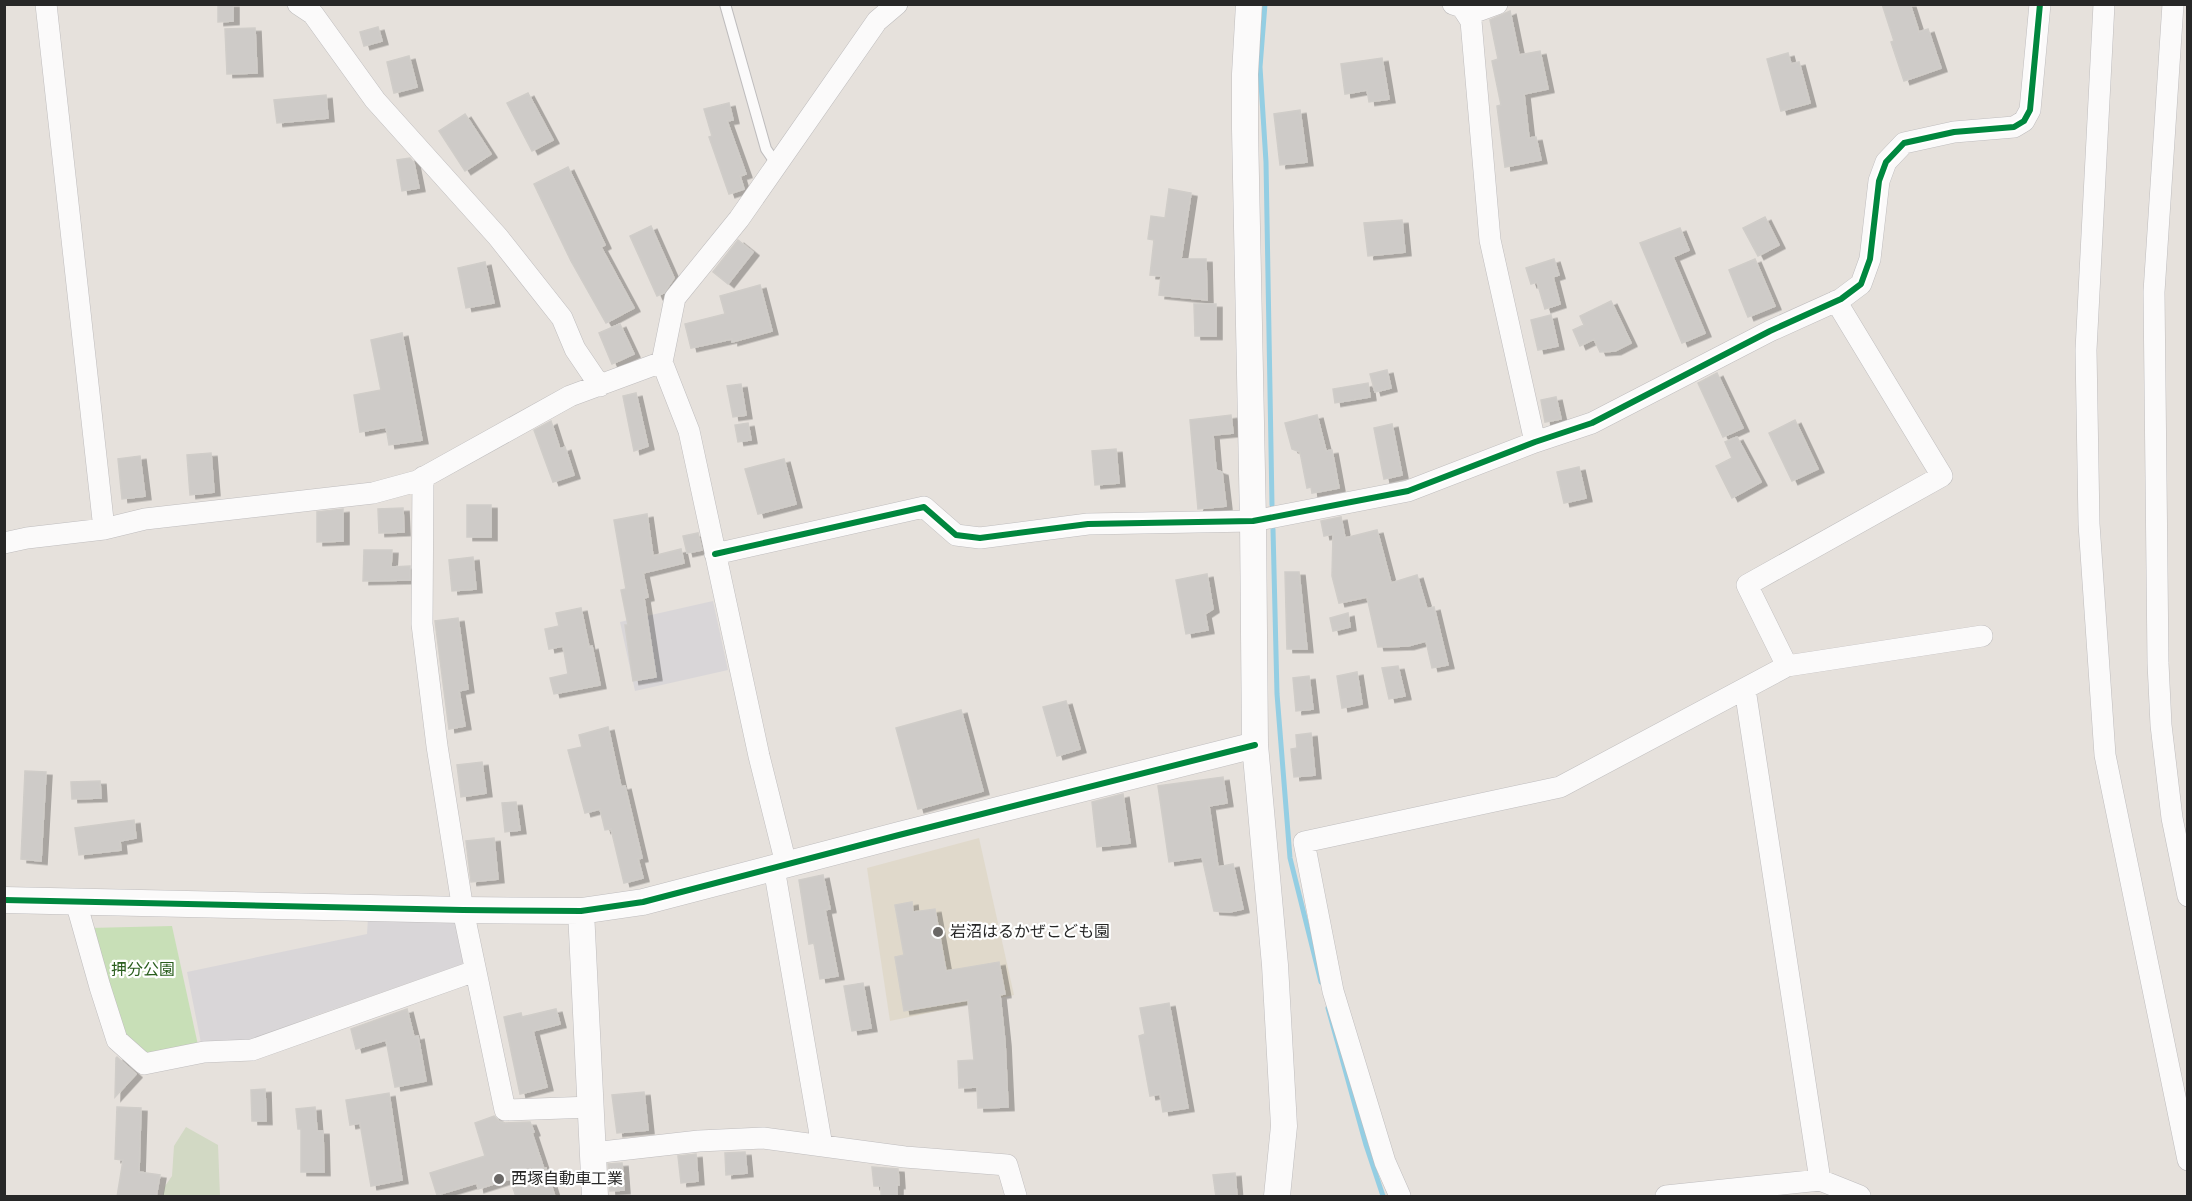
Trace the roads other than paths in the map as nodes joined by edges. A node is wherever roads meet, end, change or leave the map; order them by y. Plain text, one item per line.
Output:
1 (46, 4) edge
2 (298, 4) edge
3 (725, 4) edge
4 (897, 4) edge
5 (1249, 4) edge
6 (1497, 4) edge
7 (2040, 4) edge
8 (2104, 4) edge
9 (2173, 4) edge
10 (1460, 10) edge
11 (777, 165) junction
12 (1836, 302) junction
13 (662, 362) junction
14 (600, 386) junction
15 (1535, 442) junction
16 (423, 477) junction
17 (1253, 521) junction
18 (104, 529) junction
19 (4, 543) edge
20 (716, 554) junction
21 (1982, 636) dead end
22 (1787, 666) junction
23 (1745, 689) junction
24 (1255, 745) junction
25 (780, 866) junction
26 (2187, 896) edge
27 (4, 900) edge
28 (76, 902) junction
29 (464, 910) junction
30 (581, 910) junction
31 (475, 971) junction
32 (592, 1107) junction
33 (822, 1146) junction
34 (593, 1153) junction
35 (2187, 1160) edge
36 (1820, 1180) junction
37 (595, 1197) edge
38 (1016, 1197) edge
39 (1277, 1197) edge
40 (1400, 1197) edge
41 (1666, 1197) edge
42 (1860, 1197) edge

1 - 18 street
2 - 14 street
3 - 11 lane
4 - 11 street
5 - 17 street
6 - 10 street
7 - 12 street
8 - 35 street
9 - 26 street
10 - 15 street
11 - 13 street
12 - 15 street
12 - 22 street
13 - 14 street
13 - 20 street
14 - 16 street
15 - 17 street
16 - 18 street
16 - 29 street
17 - 20 street
17 - 24 street
18 - 19 street
20 - 25 street
21 - 22 street
22 - 23 street
23 - 36 street
23 - 40 street
24 - 25 street
24 - 39 street
25 - 30 street
25 - 33 street
27 - 28 street
28 - 29 street
28 - 31 street
29 - 30 street
29 - 31 street
30 - 32 street
31 - 32 street
32 - 34 street
33 - 34 street
33 - 38 street
34 - 37 street
36 - 41 street
36 - 42 street

